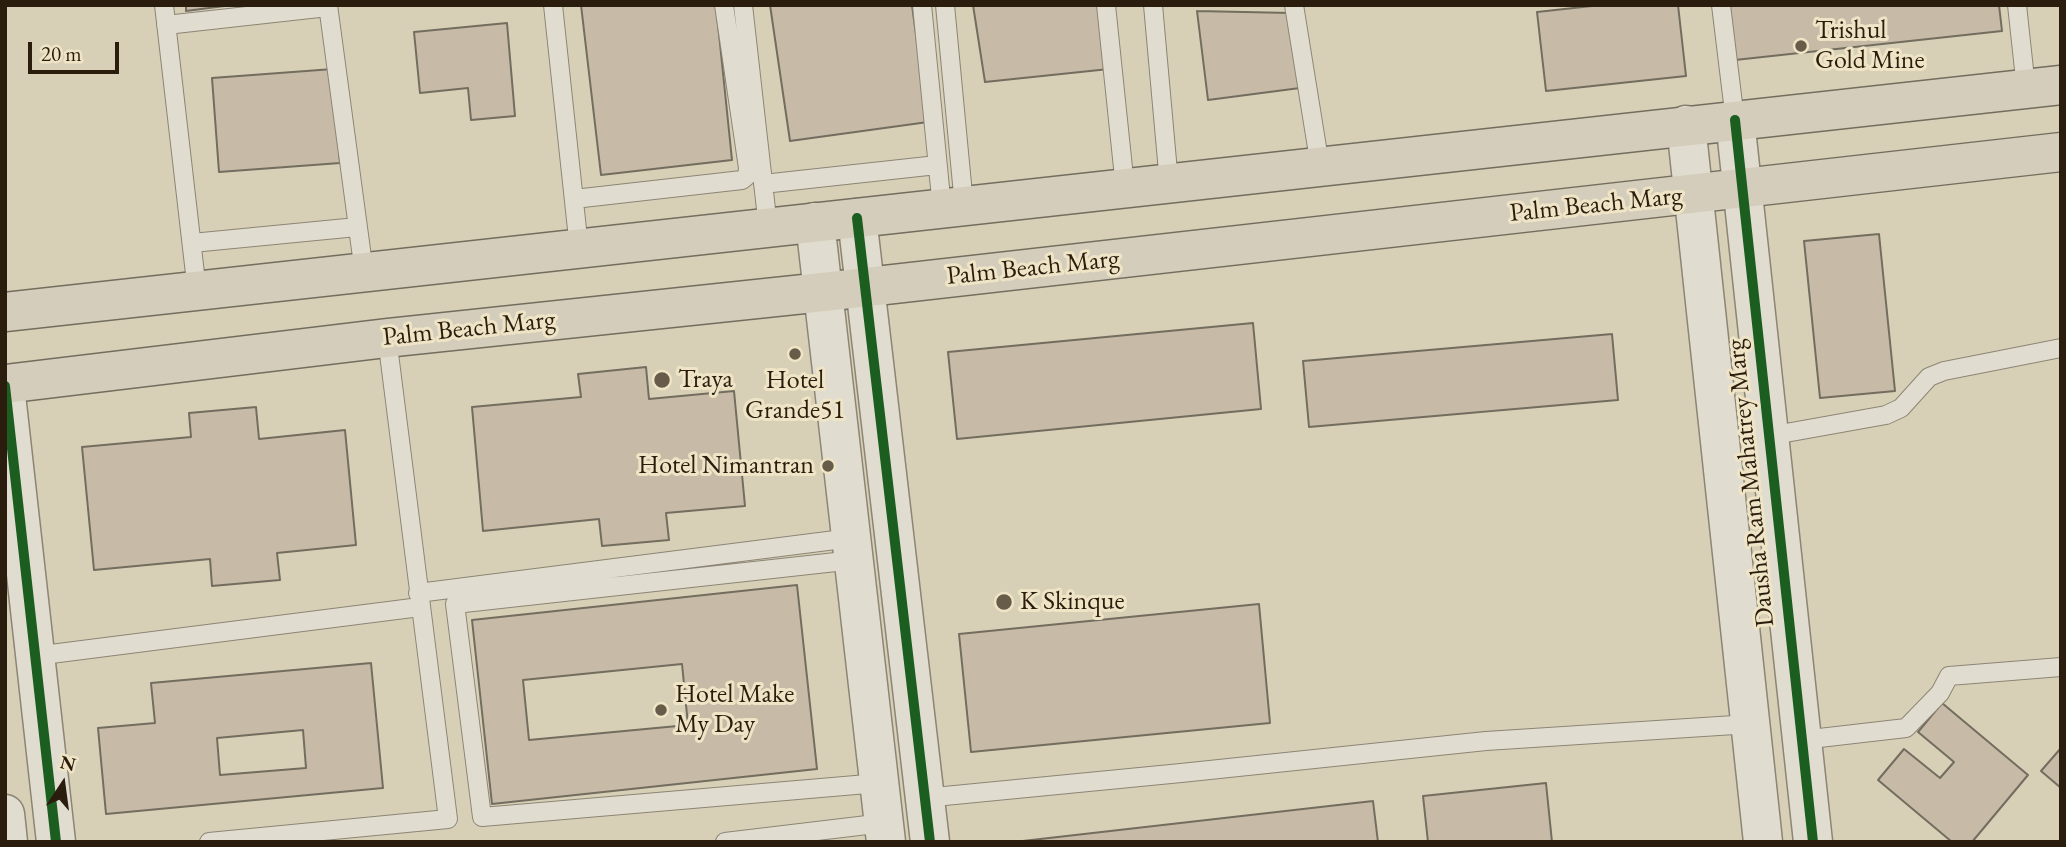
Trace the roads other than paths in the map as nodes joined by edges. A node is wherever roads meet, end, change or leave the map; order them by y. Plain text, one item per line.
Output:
1 (164, 5) edge
2 (554, 5) edge
3 (724, 5) edge
4 (743, 5) edge
5 (922, 5) edge
6 (945, 5) edge
7 (1106, 5) edge
8 (1153, 5) edge
9 (1294, 5) edge
10 (1721, 5) edge
11 (2017, 5) edge
12 (328, 6) edge
13 (166, 25) junction
14 (2043, 87) edge
15 (1735, 120) junction
16 (1686, 125) junction
17 (2061, 152) edge
18 (937, 165) junction
19 (1320, 166) junction
20 (1169, 183) junction
21 (763, 184) junction
22 (1125, 187) junction
23 (1743, 188) junction
24 (1693, 194) junction
25 (574, 199) junction
26 (953, 207) junction
27 (857, 218) junction
28 (815, 222) junction
29 (357, 227) junction
30 (768, 227) junction
31 (192, 243) junction
32 (579, 248) junction
33 (363, 272) junction
34 (865, 287) junction
35 (197, 291) junction
36 (823, 292) junction
37 (5, 312) edge
38 (387, 338) junction
39 (2061, 348) edge
40 (5, 385) edge
41 (1769, 436) junction
42 (852, 549) junction
43 (419, 600) junction
44 (35, 656) junction
45 (2061, 667) edge
46 (1750, 724) junction
47 (1802, 740) junction
48 (879, 783) junction
49 (924, 798) junction
50 (5, 814) edge
51 (885, 832) edge
52 (8, 842) edge
53 (56, 842) edge
54 (209, 842) edge
55 (725, 842) edge
56 (930, 842) edge
57 (1763, 842) edge
58 (1813, 842) edge

1 - 13 lane
2 - 25 lane
3 - 25 lane
4 - 21 lane
5 - 18 lane
6 - 26 lane
7 - 22 lane
8 - 20 lane
9 - 19 lane
10 - 15 lane
11 - 14 lane
12 - 13 lane
12 - 29 lane
13 - 31 lane
14 - 15 main road
15 - 16 main road
15 - 23 street, Dausha Ram Mahatrey Marg
16 - 19 main road
16 - 24 street, Dausha Ram Mahatrey Marg
17 - 23 main road, Palm Beach Marg
18 - 21 lane
18 - 26 lane
19 - 20 main road
20 - 22 main road
21 - 30 lane
22 - 26 main road
23 - 24 main road, Palm Beach Marg
23 - 41 street, Dausha Ram Mahatrey Marg
24 - 34 main road, Palm Beach Marg
24 - 46 street, Dausha Ram Mahatrey Marg
25 - 32 lane
26 - 27 main road
27 - 28 main road
27 - 34 street
28 - 30 main road
28 - 36 street
29 - 31 lane
29 - 33 lane
30 - 32 main road
31 - 35 lane
32 - 33 main road
33 - 35 main road
34 - 36 main road, Palm Beach Marg
34 - 49 street
35 - 37 main road
36 - 38 main road, Palm Beach Marg
36 - 42 street
38 - 40 main road, Palm Beach Marg
38 - 43 lane
39 - 41 lane
40 - 44 street
41 - 47 street, Dausha Ram Mahatrey Marg
42 - 43 lane
42 - 48 street
42 - 48 lane
43 - 44 lane
43 - 54 lane
44 - 53 street
45 - 47 lane
46 - 49 lane
46 - 57 street, Dausha Ram Mahatrey Marg
47 - 58 street, Dausha Ram Mahatrey Marg
48 - 51 street
49 - 56 street
50 - 52 street
51 - 55 lane

